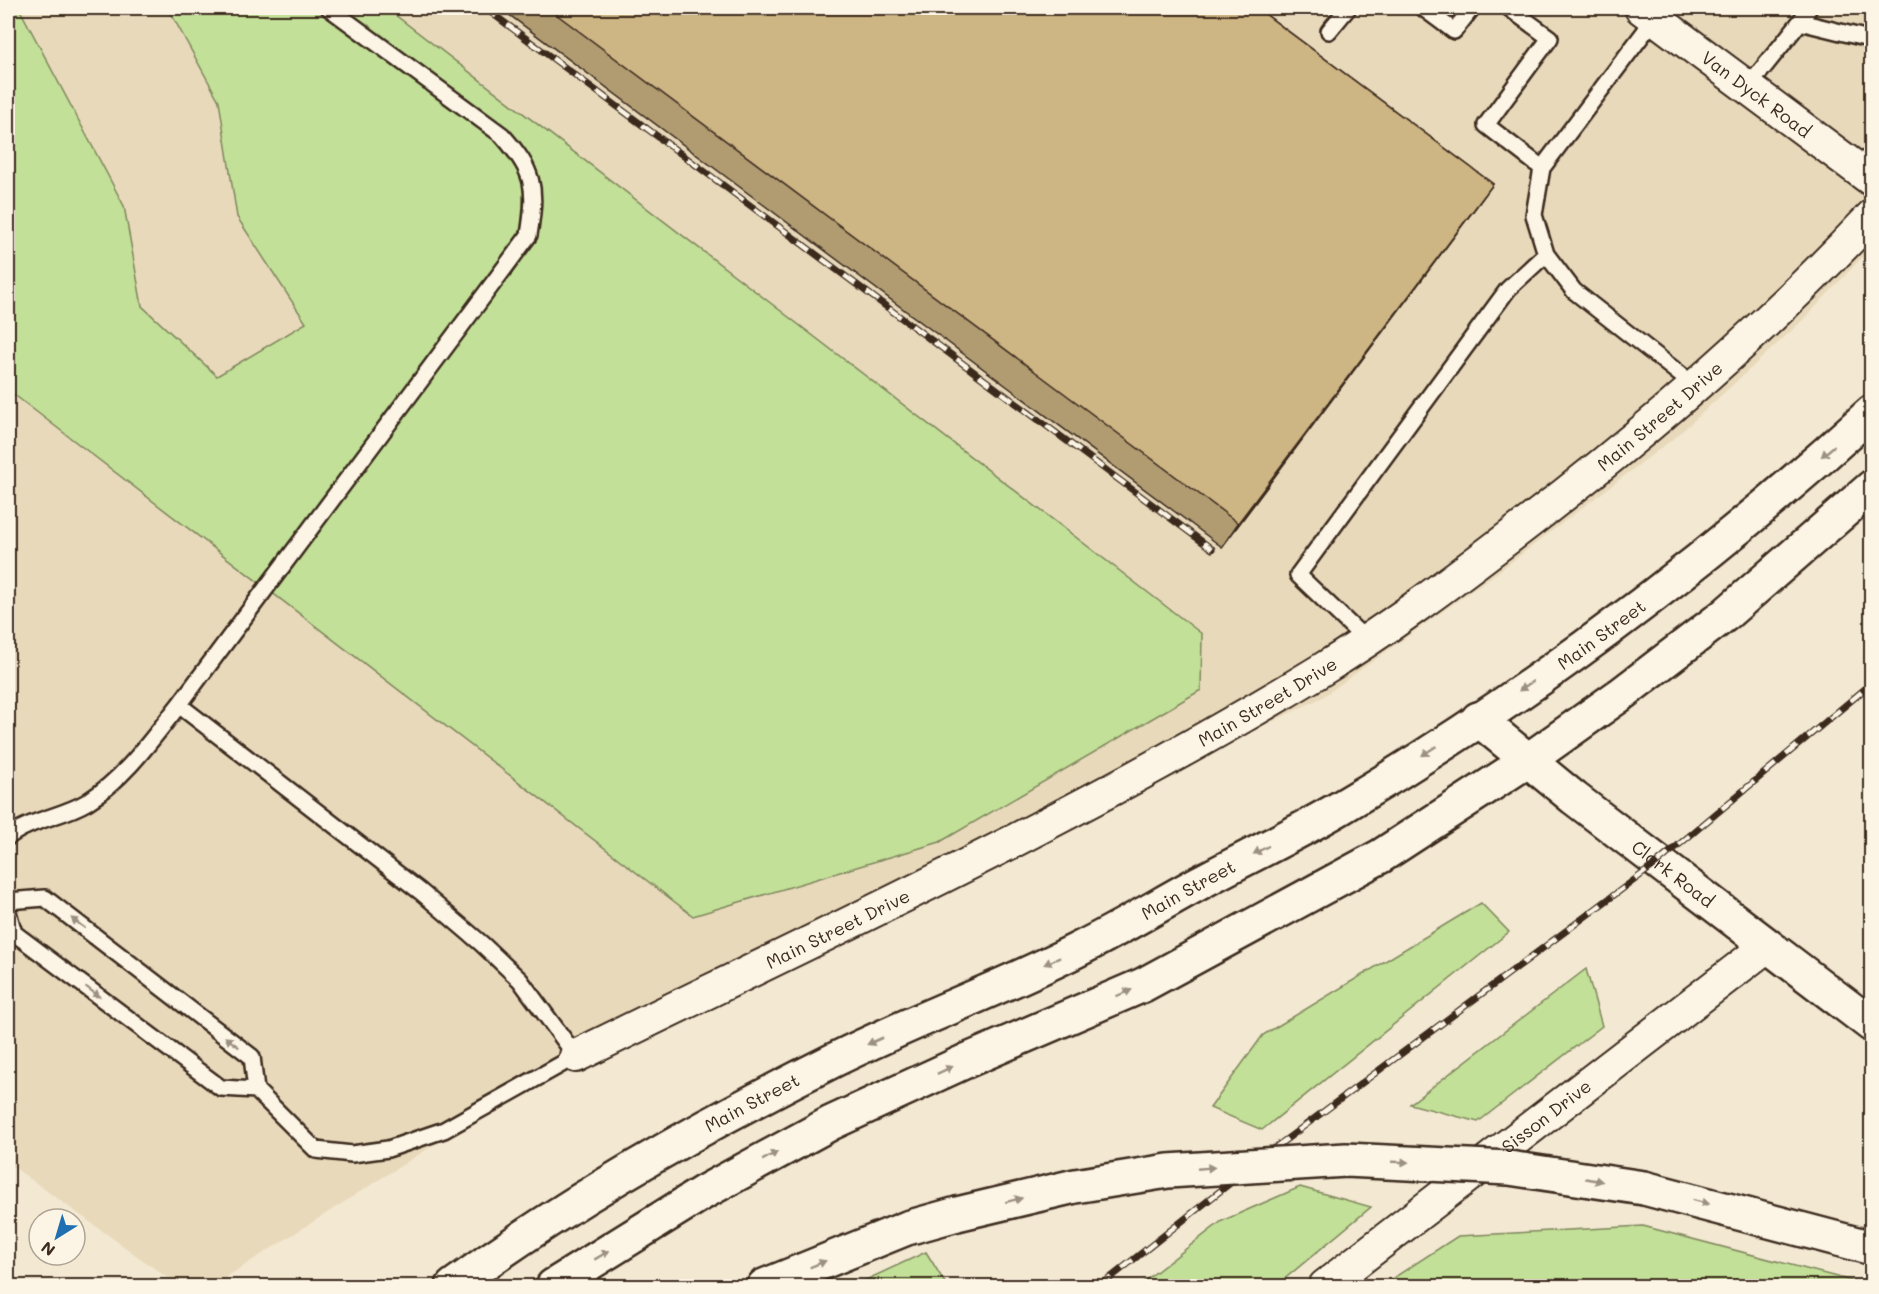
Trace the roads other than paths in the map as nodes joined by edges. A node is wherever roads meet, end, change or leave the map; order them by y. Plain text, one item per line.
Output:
1 (329, 8) edge
2 (1348, 8) edge
3 (1423, 8) edge
4 (1472, 8) edge
5 (1509, 8) edge
6 (1809, 8) edge
7 (1648, 13) edge
8 (1800, 22) junction
9 (1329, 32) dead end
10 (1872, 33) edge
11 (1748, 87) junction
12 (1542, 168) junction
13 (1872, 180) edge
14 (1872, 216) edge
15 (1546, 254) junction
16 (1695, 386) junction
17 (1872, 412) edge
18 (1872, 487) edge
19 (1366, 640) junction
20 (179, 705) junction
21 (1478, 719) junction
22 (1527, 761) junction
23 (8, 837) edge
24 (8, 902) edge
25 (8, 912) edge
26 (1767, 946) junction
27 (1872, 1026) edge
28 (576, 1056) junction
29 (256, 1090) junction
30 (1872, 1248) edge
31 (453, 1287) edge
32 (553, 1287) edge
33 (764, 1287) edge
34 (1325, 1287) edge

1 - 20 lane
2 - 9 lane
3 - 4 lane
5 - 12 lane
6 - 8 lane
7 - 11 street, Van Dyck Road
7 - 12 lane
8 - 10 lane
8 - 11 lane
11 - 13 street, Van Dyck Road
12 - 15 lane
14 - 16 street, Main Street Drive
15 - 16 lane
15 - 19 lane
16 - 19 street, Main Street Drive
17 -> 21 main road, Main Street
18 - 22 main road
19 - 28 street, Main Street Drive
20 - 23 lane
20 - 28 lane
21 - 22 main road, Clark Road
21 -> 31 main road, Main Street
22 - 26 main road, Clark Road
32 -> 22 main road
29 -> 24 lane
25 -> 29 lane
26 - 27 main road, Clark Road
26 - 34 street, Sisson Drive
28 - 29 lane
33 -> 30 main road, bridge

